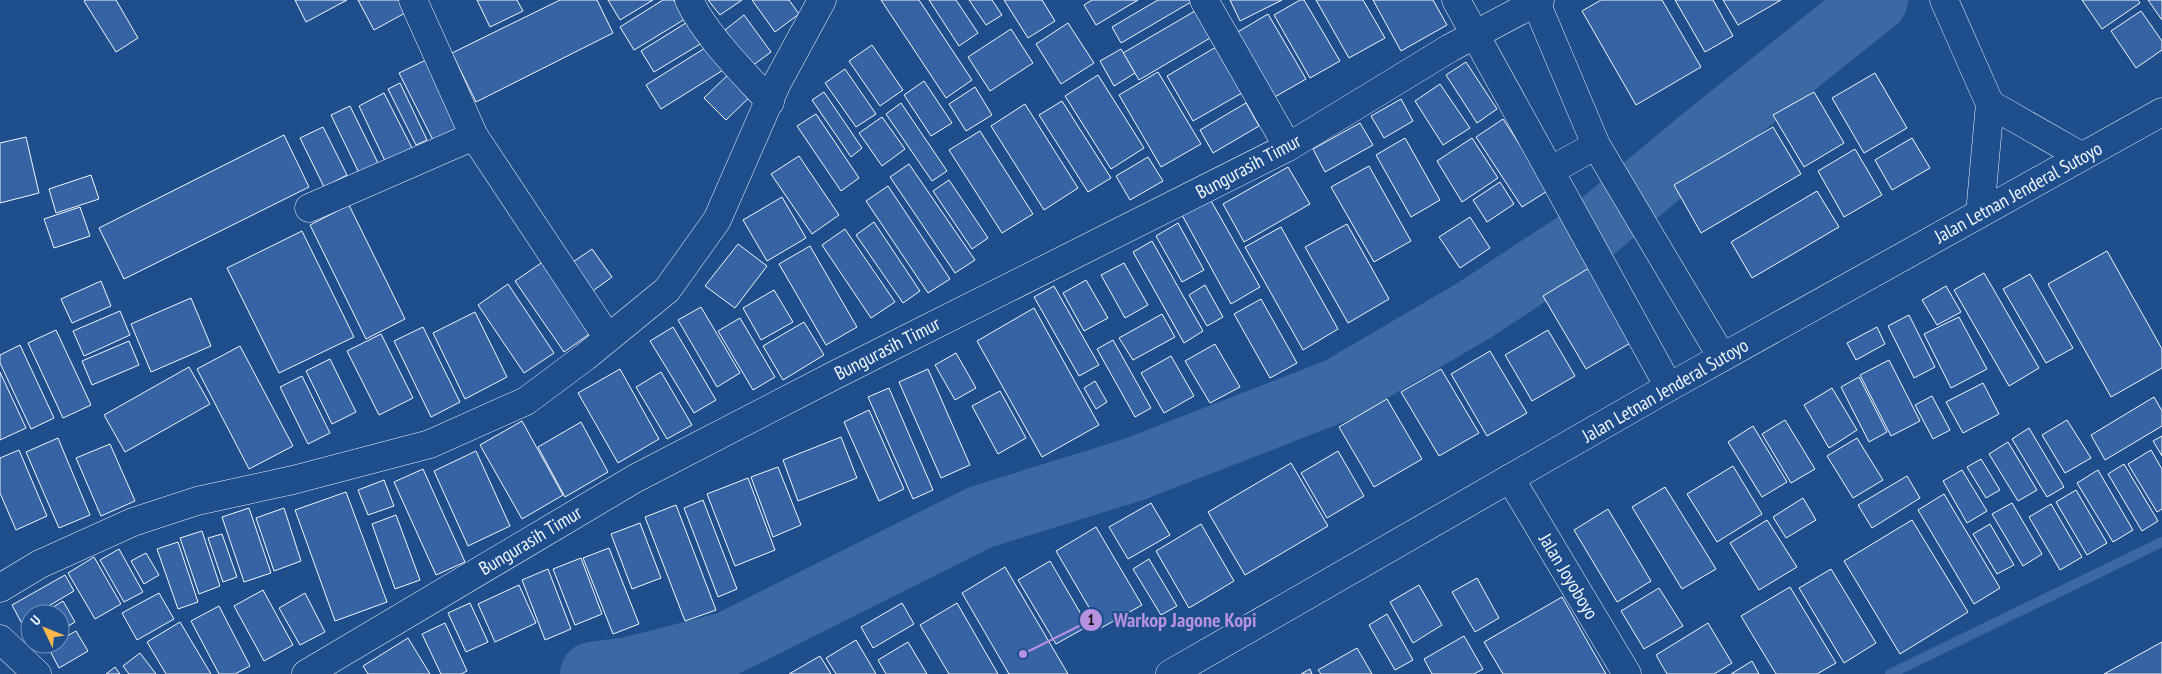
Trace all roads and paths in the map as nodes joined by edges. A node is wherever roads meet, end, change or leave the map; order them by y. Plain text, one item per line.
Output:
1 (412, 0) edge
2 (689, 0) edge
3 (822, 0) edge
4 (1204, 0) edge
5 (1456, 0) edge
6 (1537, 1) edge
7 (1948, 8) edge
8 (1474, 35) junction
9 (770, 102) junction
10 (1990, 104) junction
11 (2162, 112) edge
12 (474, 136) junction
13 (1596, 145) junction
14 (1288, 147) junction
15 (2081, 156) junction
16 (1550, 171) junction
17 (309, 208) dead end
18 (1980, 213) junction
19 (608, 338) junction
20 (1722, 357) junction
21 (1669, 387) junction
22 (1510, 478) junction
23 (0, 588) edge
24 (0, 638) edge
25 (37, 674) edge
26 (306, 674) edge
27 (1170, 674) edge
28 (1627, 674) edge

1 - 12 main road
2 - 9 main road
3 - 9 main road
4 - 14 main road
5 - 8 main road
6 - 8 main road, Bungurasih Timur
6 - 13 main road
7 - 10 main road
8 - 14 main road, Bungurasih Timur
8 - 16 main road
9 - 19 main road
10 - 15 main road
10 - 18 main road
11 - 15 main road, Jalan Letnan Jenderal Sutoyo
12 - 17 main road
12 - 19 main road
13 - 16 main road
13 - 20 main road
14 - 26 main road, Bungurasih Timur
15 - 18 main road, Jalan Letnan Jenderal Sutoyo
16 - 21 main road
18 - 20 main road, Jalan Letnan Jenderal Sutoyo
19 - 23 main road
20 - 21 main road, Jalan Letnan Jenderal Sutoyo
21 - 22 main road, Jalan Letnan Jenderal Sutoyo
22 - 27 main road, Jalan Letnan Jenderal Sutoyo
22 - 28 main road, Jalan Joyoboyo
24 - 25 main road

